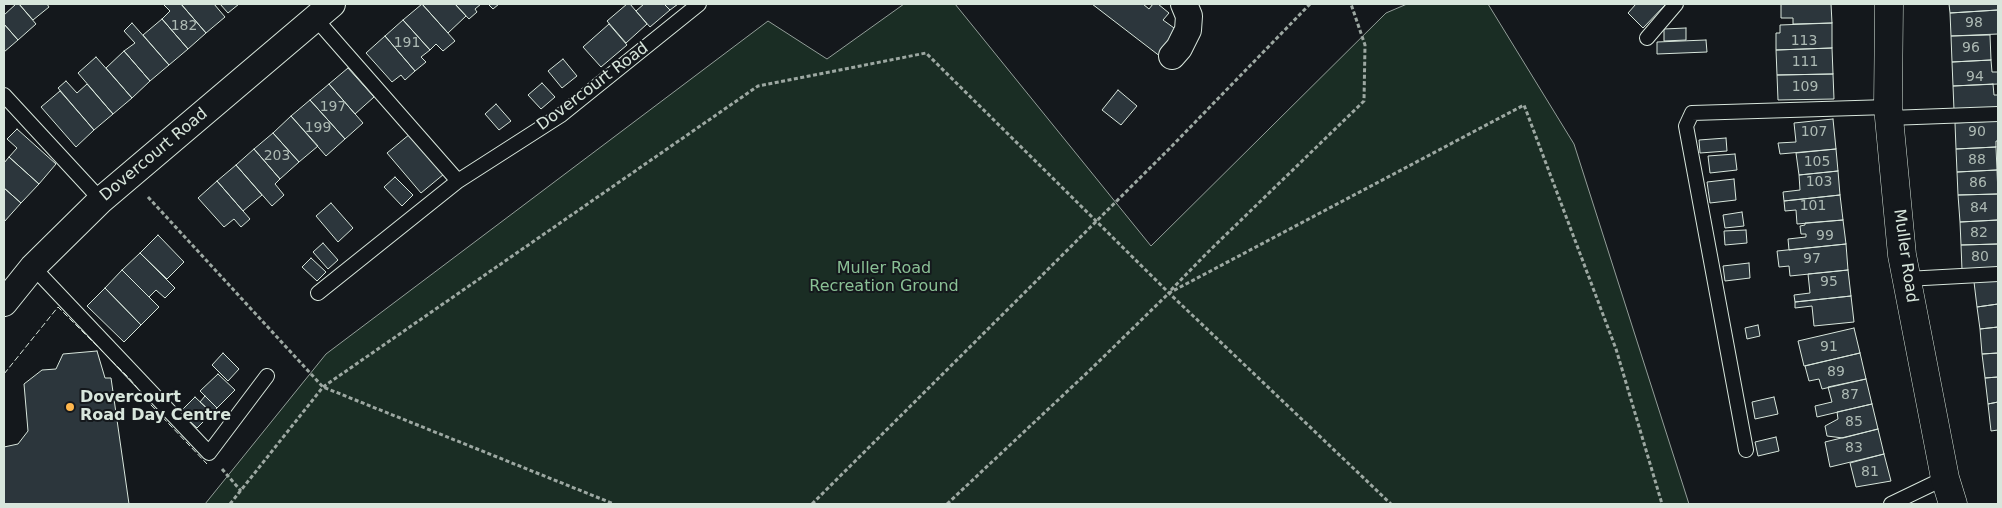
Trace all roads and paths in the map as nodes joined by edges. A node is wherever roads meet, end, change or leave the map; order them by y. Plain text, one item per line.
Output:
1 (699, 4) edge
2 (1184, 4) edge
3 (1310, 4) edge
4 (1351, 4) edge
5 (1676, 4) edge
6 (1889, 4) edge
7 (324, 11) edge
8 (1647, 38) dead end
9 (1172, 56) dead end
10 (4, 95) edge
11 (1889, 112) junction
12 (1998, 114) edge
13 (129, 176) junction
14 (458, 181) junction
15 (101, 200) junction
16 (1097, 221) junction
17 (33, 267) junction
18 (1998, 274) edge
19 (1906, 279) junction
20 (318, 293) dead end
21 (1169, 293) junction
22 (4, 303) edge
23 (266, 376) dead end
24 (323, 387) junction
25 (1746, 450) dead end
26 (228, 476) dead end
27 (1945, 478) junction
28 (241, 491) junction
29 (230, 504) edge
30 (614, 504) edge
31 (812, 504) edge
32 (947, 504) edge
33 (1391, 504) edge
34 (1662, 504) edge
35 (1891, 504) edge
36 (1954, 504) edge

1 - 14 lane, Dovercourt Road
2 - 9 street
3 - 16 path
4 - 21 path
5 - 8 lane
6 - 11 main road, Muller Road
7 - 13 street, Dovercourt Road
7 - 14 lane, Dovercourt Road
10 - 15 lane
11 - 12 lane
11 - 19 main road, Muller Road
11 - 25 lane
13 - 15 street, Dovercourt Road
13 - 24 path
14 - 20 lane, Dovercourt Road
15 - 17 street, Dovercourt Road
16 - 21 path
16 - 24 path
16 - 31 path
17 - 22 street, Dovercourt Road
17 - 23 lane
18 - 19 lane
19 - 27 main road, Muller Road
21 - 32 path
21 - 33 path
21 - 34 path
24 - 28 path
24 - 30 path
26 - 28 path
27 - 35 lane
27 - 36 main road, Muller Road
28 - 29 path

